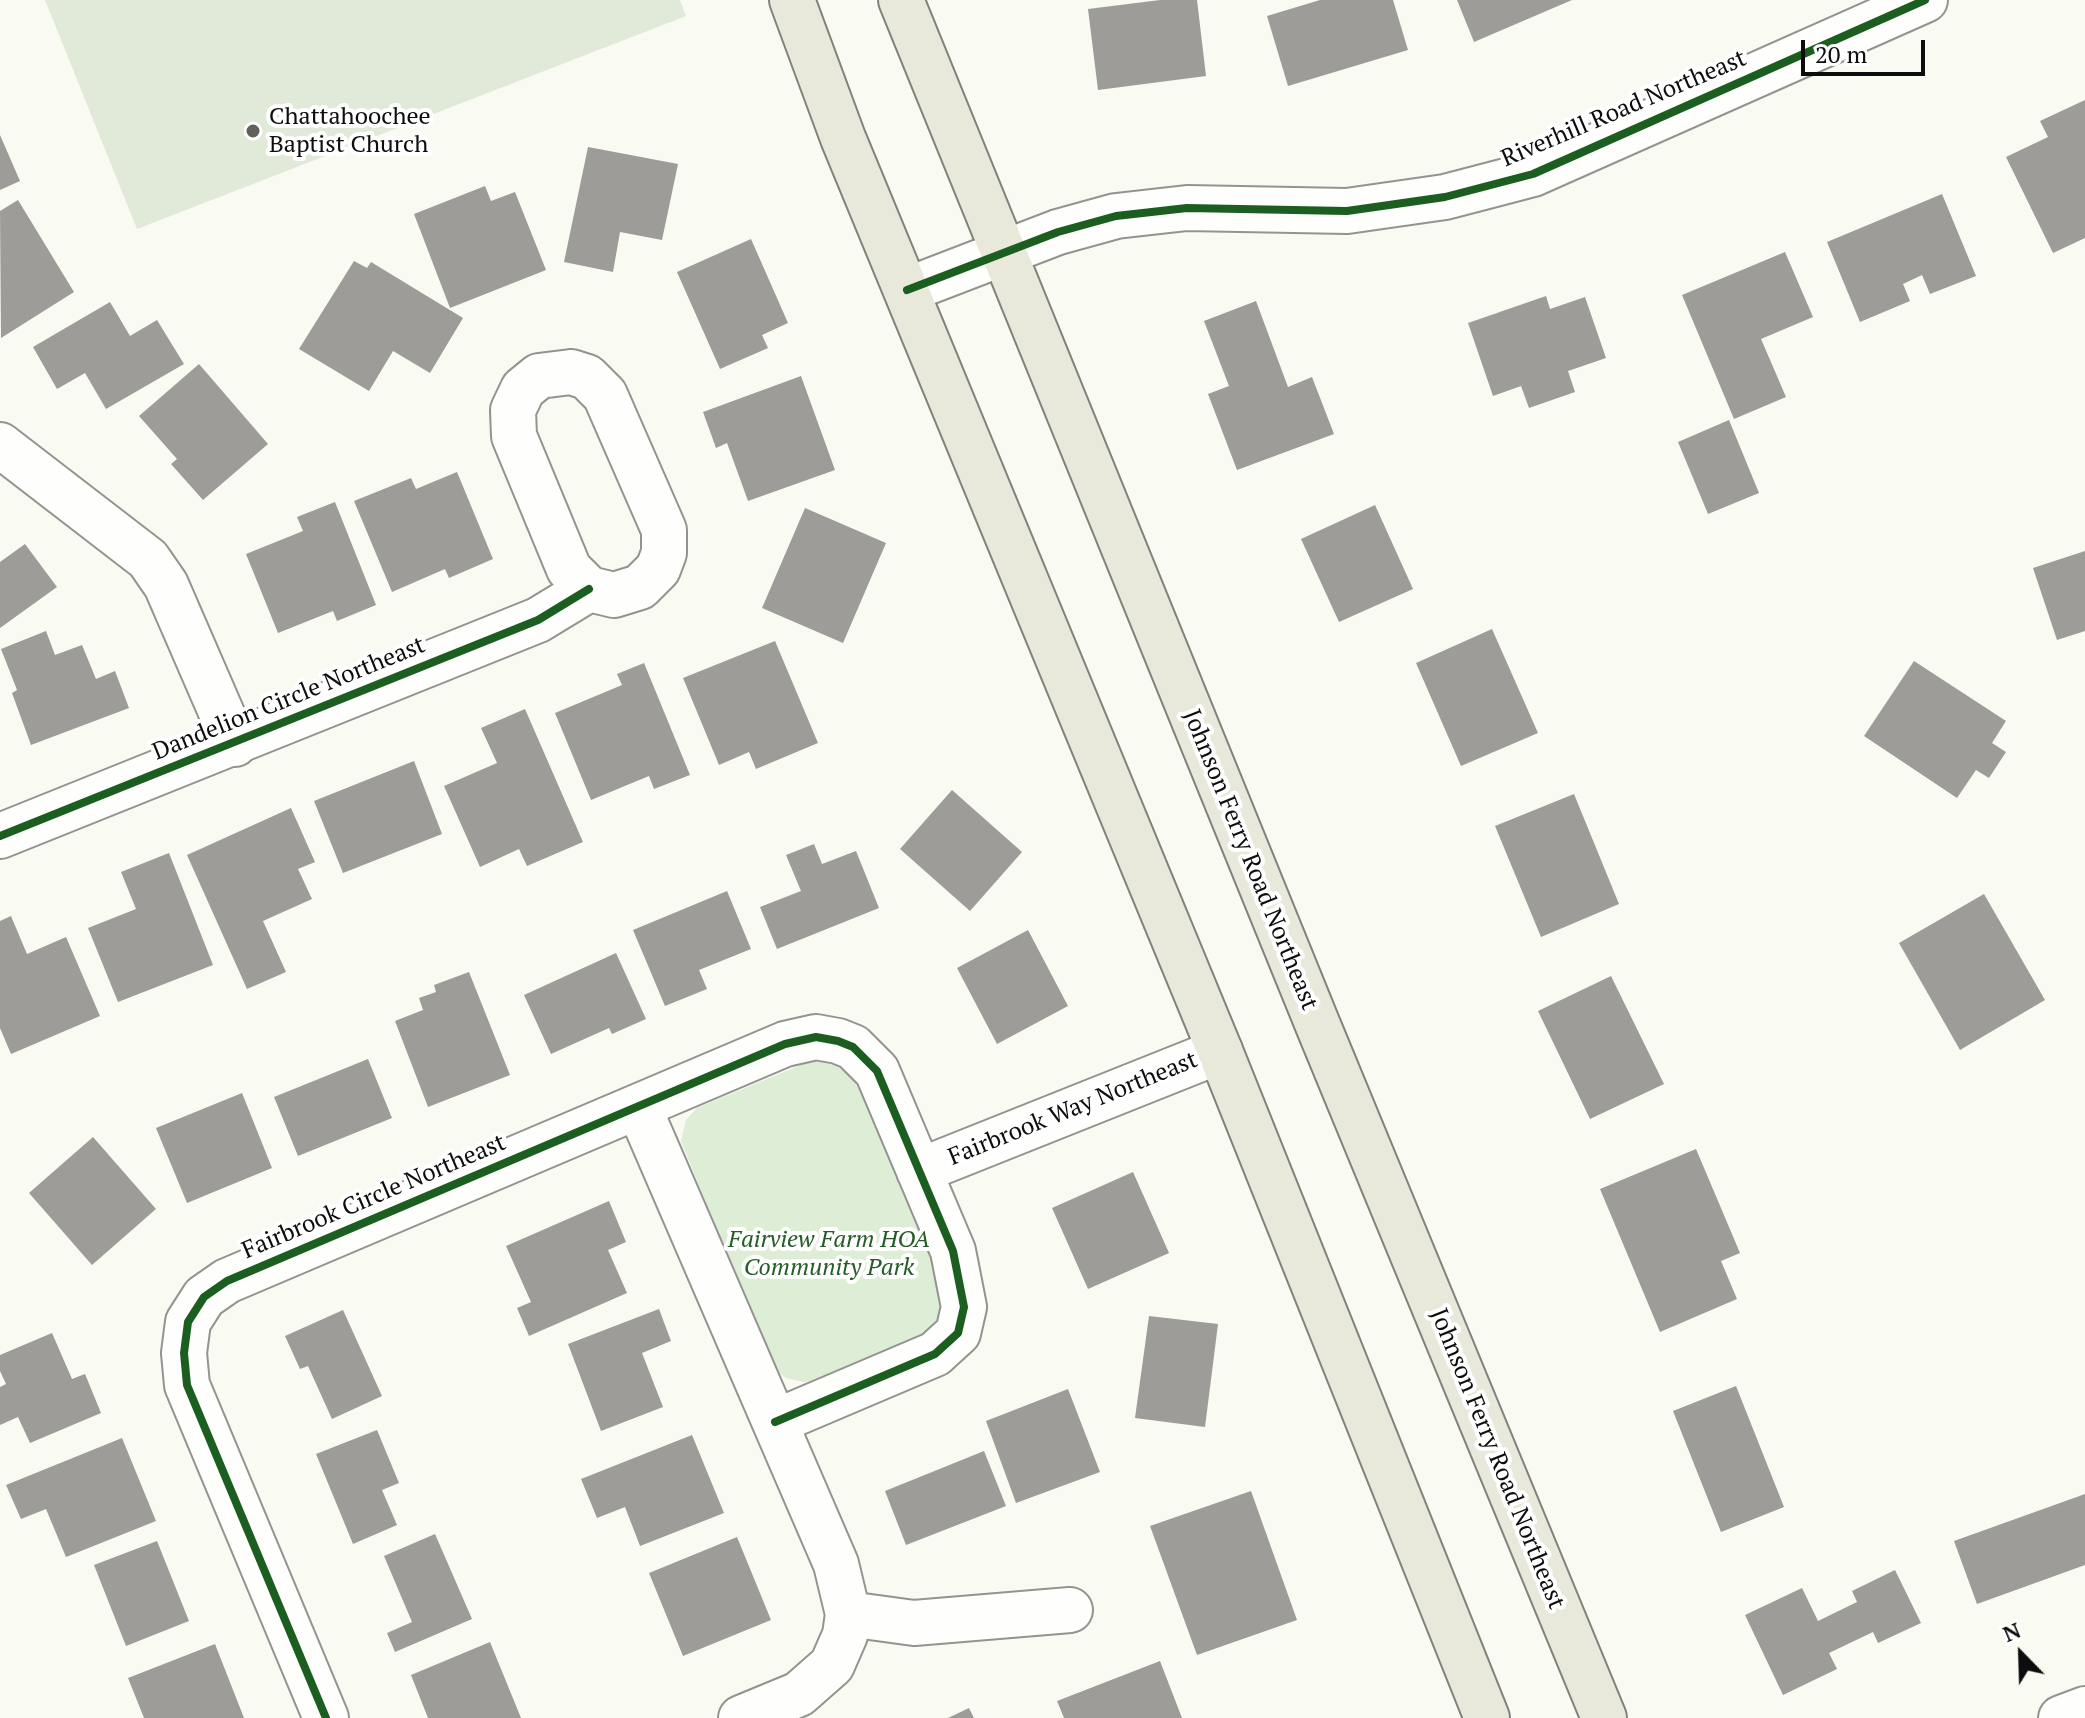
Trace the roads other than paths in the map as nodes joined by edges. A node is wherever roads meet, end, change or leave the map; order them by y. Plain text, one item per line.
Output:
1 (792, 0) edge
2 (901, 0) edge
3 (1925, 0) edge
4 (1002, 254) junction
5 (907, 290) junction
6 (0, 445) edge
7 (589, 589) junction
8 (235, 744) junction
9 (0, 836) edge
10 (1220, 1051) junction
11 (639, 1108) junction
12 (919, 1171) junction
13 (775, 1422) junction
14 (1070, 1610) dead end
15 (848, 1614) junction
16 (2085, 1709) edge
17 (326, 1718) edge
18 (741, 1718) edge
19 (1487, 1718) edge
20 (1604, 1718) edge
21 (2061, 1718) edge

1 - 5 main road
2 - 4 main road, Johnson Ferry Road Northeast
3 - 4 street, Riverhill Road Northeast
4 - 5 street, Riverhill Road Northeast
4 - 20 main road, Johnson Ferry Road Northeast
5 - 10 main road
6 - 8 street
7 - 7 street
7 - 8 street, Dandelion Circle Northeast
8 - 9 street, Dandelion Circle Northeast
10 - 12 street, Fairbrook Way Northeast
10 - 19 main road
11 - 12 street, Fairbrook Circle Northeast
11 - 13 street
11 - 17 street, Fairbrook Circle Northeast
12 - 13 street, Fairbrook Way Northeast
13 - 15 street
14 - 15 street
15 - 18 street
16 - 21 street

